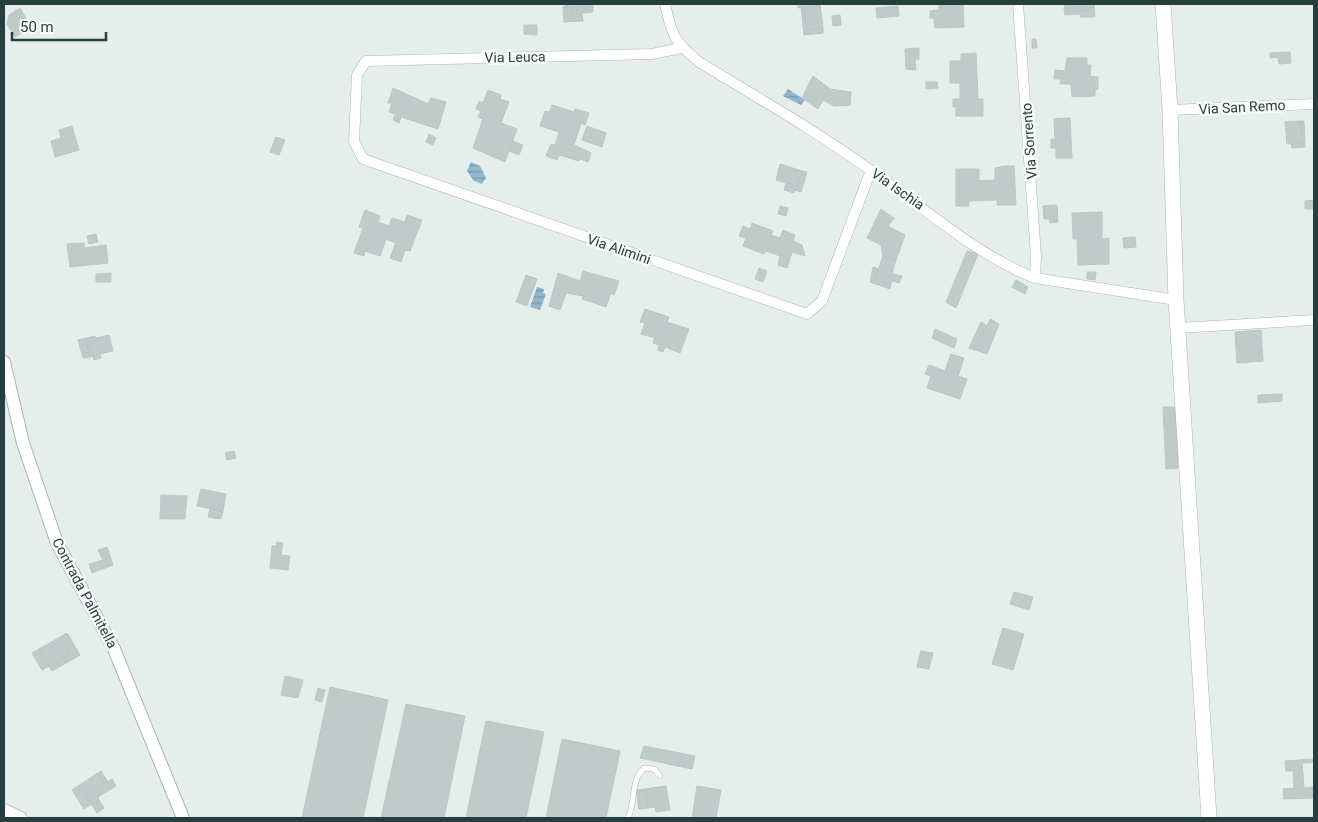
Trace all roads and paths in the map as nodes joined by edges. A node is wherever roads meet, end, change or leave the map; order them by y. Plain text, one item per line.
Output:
1 (665, 4) edge
2 (1018, 4) edge
3 (1163, 4) edge
4 (682, 48) junction
5 (357, 75) joint
6 (1314, 104) edge
7 (1170, 110) junction
8 (871, 170) junction
9 (1036, 278) junction
10 (1176, 300) junction
11 (1314, 320) edge
12 (1178, 328) junction
13 (4, 362) edge
14 (660, 776) dead end
15 (4, 810) edge
16 (21, 818) edge
17 (183, 818) edge
18 (628, 818) edge
19 (1209, 818) edge

1 - 4 street, Via Ischia
2 - 9 street, Via Sorrento
3 - 7 main road
4 - 5 street, Via Leuca
4 - 8 street, Via Ischia
5 - 8 street, Via Alimini
6 - 7 street, Via San Remo
7 - 10 main road
8 - 9 street, Via Ischia
9 - 10 street, Via Ischia
10 - 12 main road
11 - 12 street
12 - 19 main road
13 - 17 street, Contrada Palmitella
14 - 18 lane
15 - 16 street

